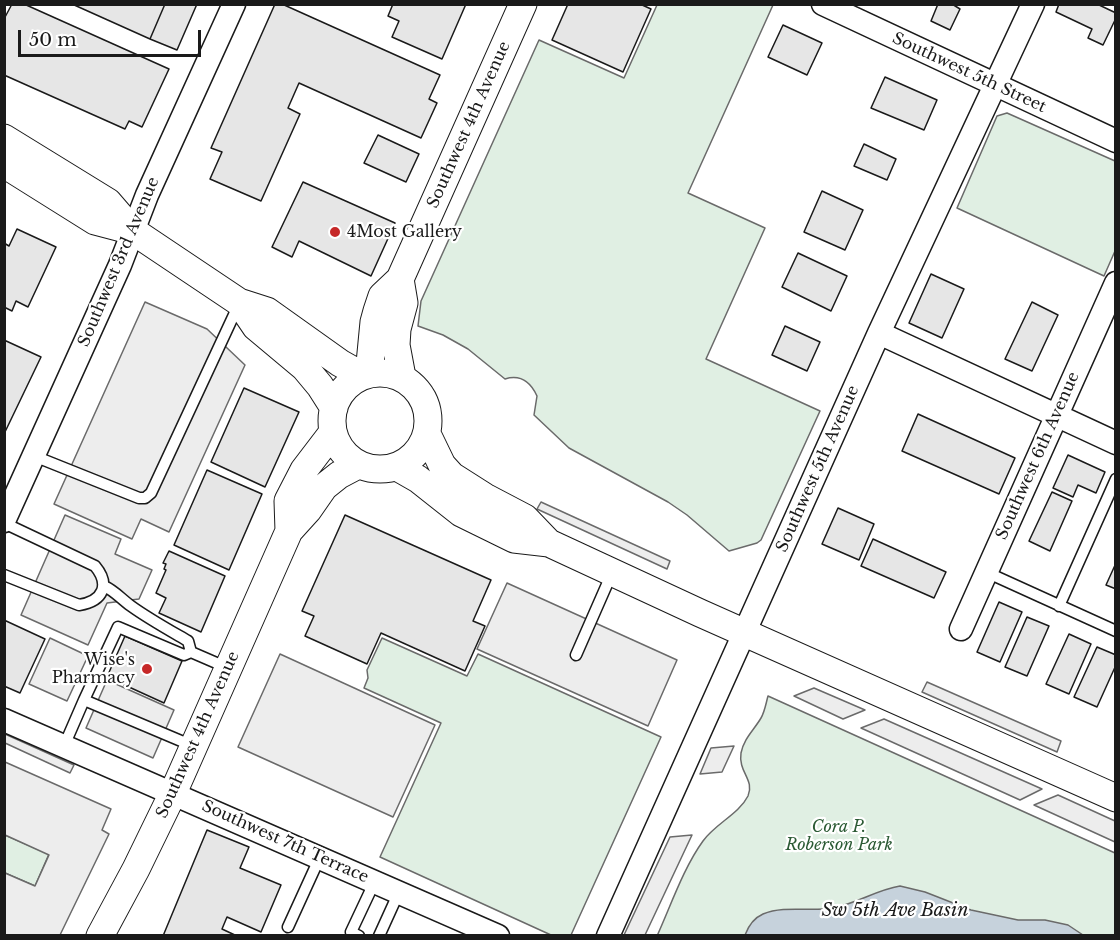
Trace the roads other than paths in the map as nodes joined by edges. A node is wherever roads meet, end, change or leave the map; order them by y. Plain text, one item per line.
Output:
1 (234, 4) edge
2 (524, 4) edge
3 (823, 4) edge
4 (1033, 4) edge
5 (994, 86) junction
6 (4, 138) edge
7 (1116, 141) edge
8 (4, 164) edge
9 (133, 231) junction
10 (400, 279) junction
11 (1116, 283) edge
12 (239, 302) junction
13 (879, 333) junction
14 (366, 375) junction
15 (402, 377) junction
16 (1056, 416) junction
17 (333, 420) junction
18 (427, 434) junction
19 (1116, 443) edge
20 (34, 456) junction
21 (358, 465) junction
22 (397, 467) junction
23 (1116, 479) edge
24 (4, 522) edge
25 (289, 531) junction
26 (549, 543) junction
27 (986, 572) junction
28 (612, 573) junction
29 (4, 575) edge
30 (104, 586) junction
31 (1059, 606) junction
32 (961, 629) dead end
33 (1116, 631) edge
34 (745, 633) junction
35 (191, 652) junction
36 (576, 655) dead end
37 (228, 668) junction
38 (84, 700) junction
39 (4, 720) edge
40 (63, 746) junction
41 (193, 747) junction
42 (173, 793) junction
43 (1116, 798) edge
44 (320, 857) junction
45 (375, 881) junction
46 (399, 892) junction
47 (288, 927) dead end
48 (100, 936) edge
49 (359, 936) edge
50 (379, 936) edge
51 (498, 936) edge
52 (608, 936) edge

1 - 9 street, Southwest 3rd Avenue
2 - 10 street, Southwest 4th Avenue
3 - 5 street, Southwest 5th Street
4 - 5 street, Southwest 5th Avenue
5 - 7 street, Southwest 5th Street
5 - 13 street, Southwest 5th Avenue
6 - 9 street
8 - 9 street
9 - 12 street
9 - 20 street, Southwest 3rd Avenue
10 - 14 street, Southwest 4th Avenue
10 - 15 street, Southwest 4th Avenue
11 - 16 street, Southwest 6th Avenue
12 - 14 street
12 - 17 street
12 - 20 lane
13 - 16 street
13 - 34 street, Southwest 5th Avenue
14 - 15 street
14 - 17 street
15 - 18 street
16 - 19 street
16 - 27 street, Southwest 6th Avenue
17 - 21 street
17 - 25 street, Southwest 4th Avenue
18 - 22 street
18 - 26 street
20 - 24 street, Southwest 3rd Avenue
21 - 22 street
21 - 25 street, Southwest 4th Avenue
22 - 26 street
23 - 31 lane
24 - 30 lane
25 - 37 street, Southwest 4th Avenue
26 - 28 street
27 - 31 lane
27 - 32 street, Southwest 6th Avenue
28 - 34 street
28 - 36 lane
29 - 30 lane
30 - 35 lane
31 - 33 lane
34 - 43 street
34 - 52 street, Southwest 5th Avenue
35 - 37 lane
35 - 38 lane
37 - 41 street, Southwest 4th Avenue
38 - 40 lane
38 - 41 lane
39 - 40 street, Southwest 7th Terrace
40 - 42 street, Southwest 7th Terrace
41 - 42 street, Southwest 4th Avenue
42 - 44 street, Southwest 7th Terrace
42 - 48 street, Southwest 4th Avenue
44 - 45 street, Southwest 7th Terrace
44 - 47 lane
45 - 46 street, Southwest 7th Terrace
45 - 49 lane
46 - 50 lane
46 - 51 street, Southwest 7th Terrace

